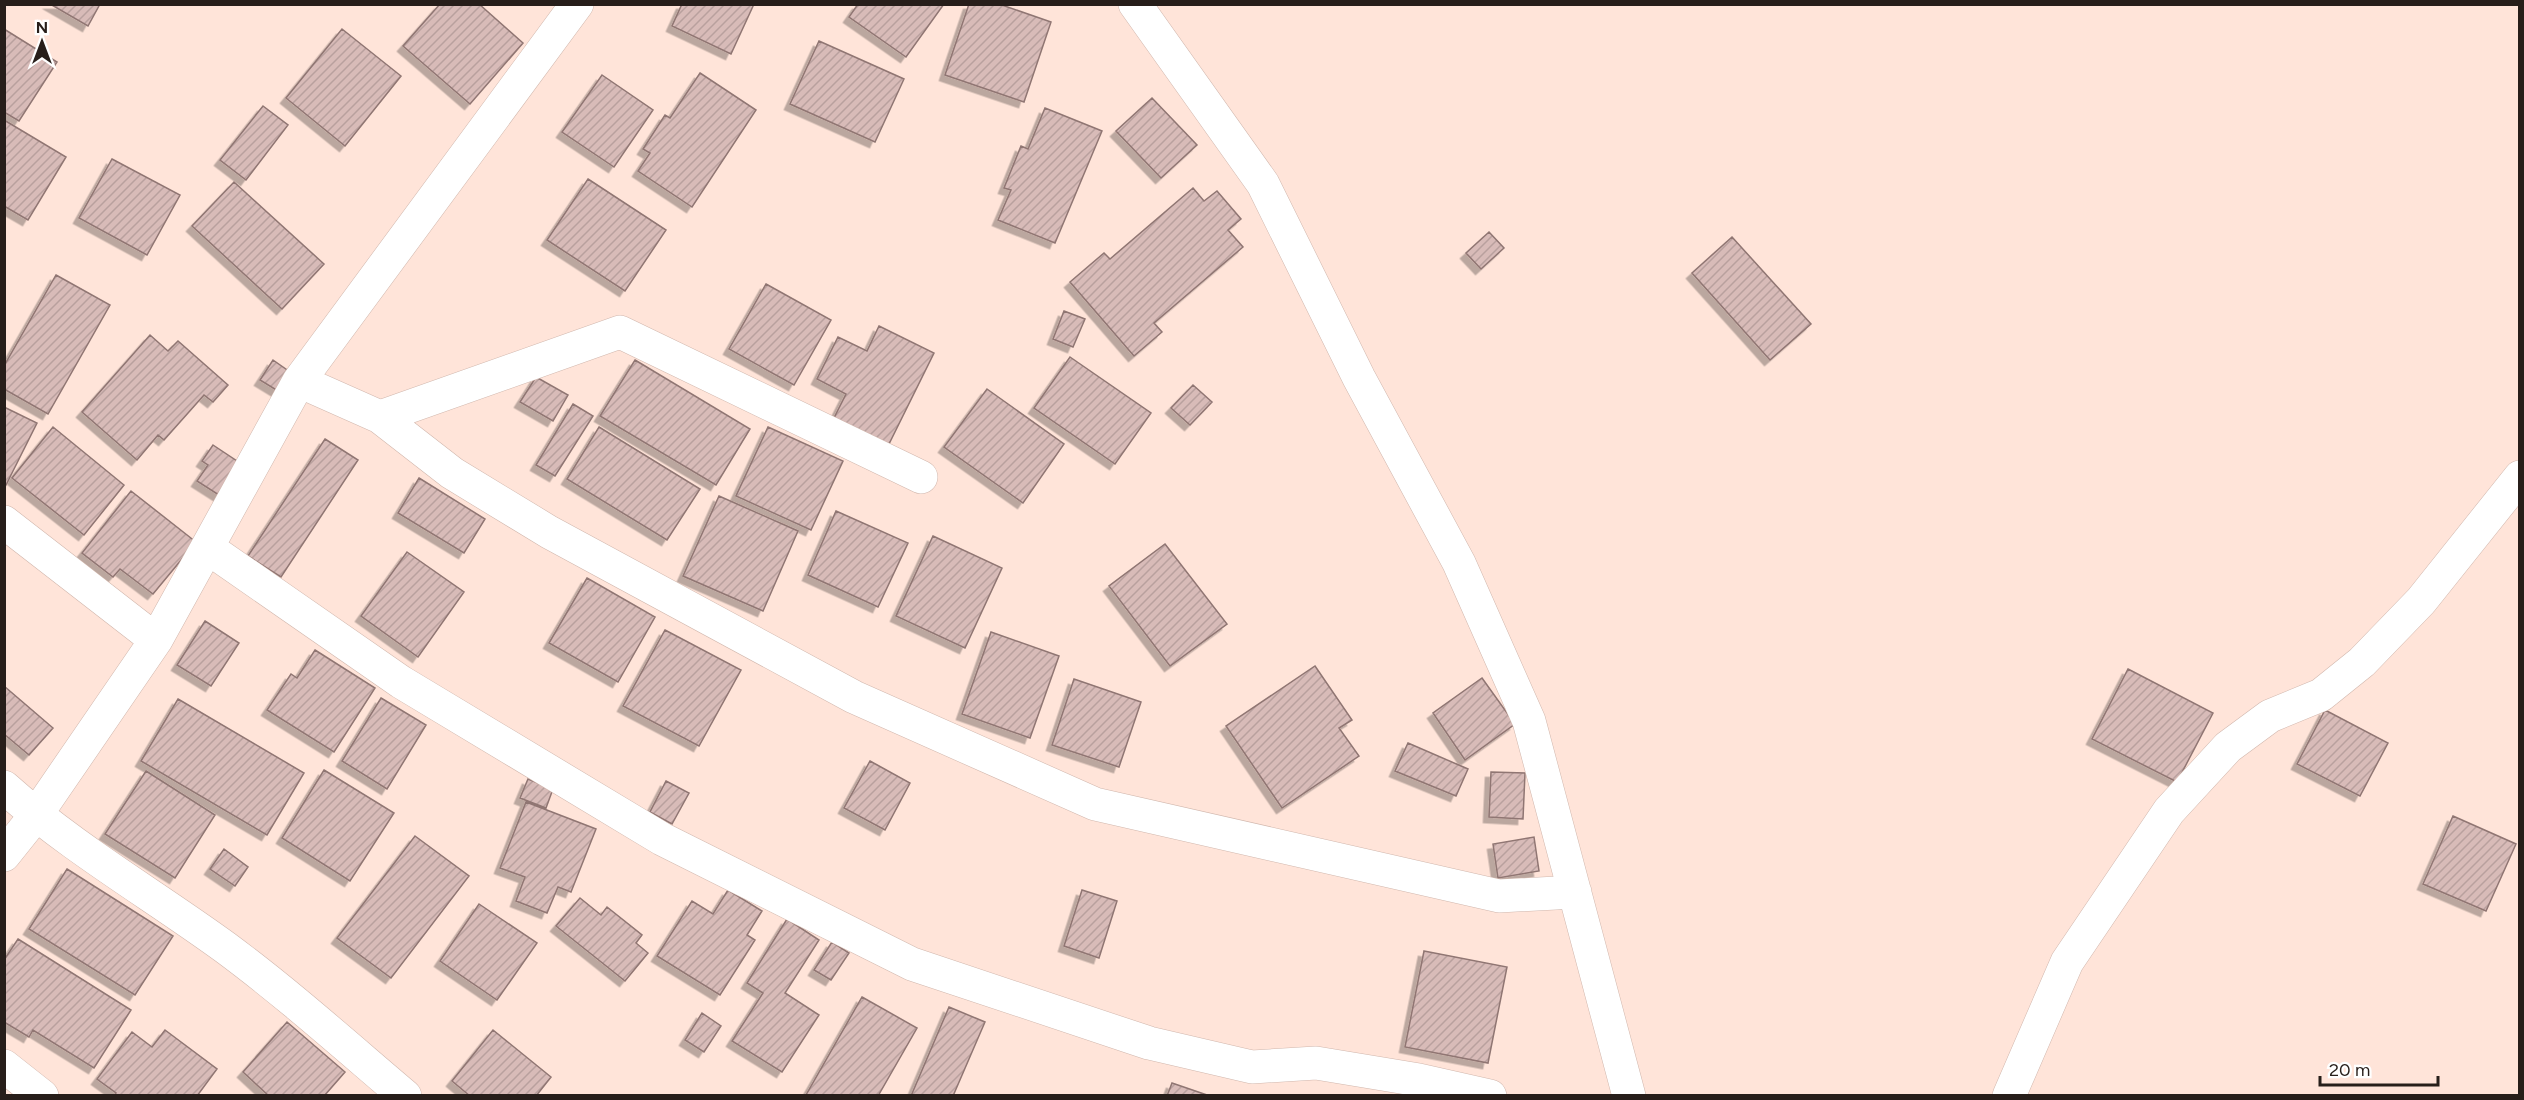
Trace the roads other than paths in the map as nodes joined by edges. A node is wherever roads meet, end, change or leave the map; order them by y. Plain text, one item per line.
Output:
1 (577, 4) edge
2 (1135, 4) edge
3 (299, 381) junction
4 (380, 417) junction
5 (921, 477) dead end
6 (2520, 477) edge
7 (4, 522) edge
8 (208, 548) junction
9 (156, 640) junction
10 (4, 787) edge
11 (36, 815) junction
12 (4, 855) edge
13 (1575, 892) junction
14 (4, 1066) edge
15 (42, 1095) edge
16 (405, 1095) edge
17 (1490, 1095) edge
18 (1629, 1095) edge
19 (2009, 1095) edge

1 - 3 street
2 - 13 street
3 - 4 street
3 - 8 street
4 - 5 street
4 - 13 street
6 - 19 street
7 - 9 street
8 - 9 street
8 - 17 street
9 - 11 street
10 - 11 street
11 - 12 street
11 - 16 street
13 - 18 street
14 - 15 street

